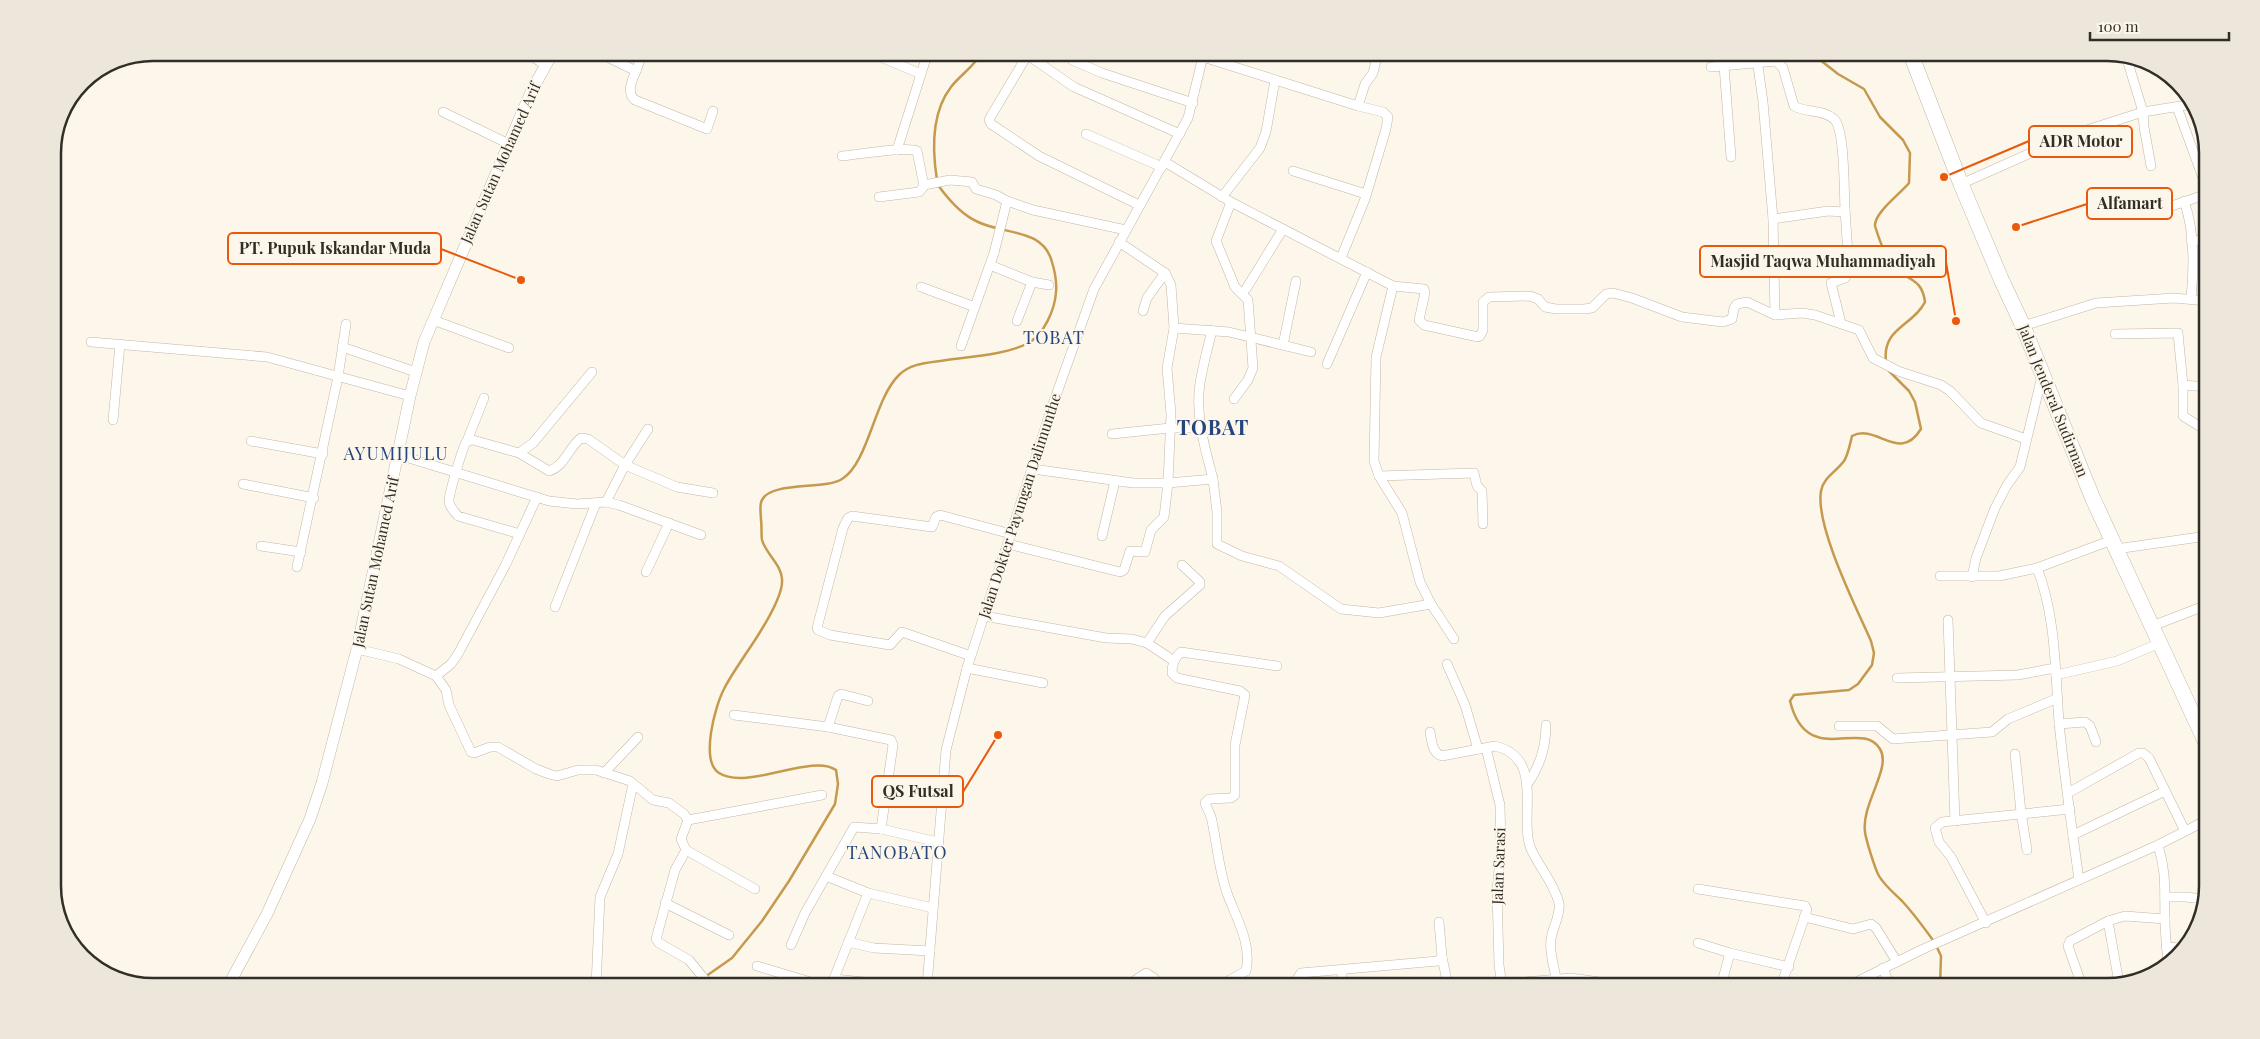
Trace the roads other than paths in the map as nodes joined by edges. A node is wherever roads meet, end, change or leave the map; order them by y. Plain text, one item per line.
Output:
1 (539, 61) edge
2 (547, 61) edge
3 (616, 61) edge
4 (640, 61) edge
5 (890, 61) edge
6 (925, 61) edge
7 (1024, 61) edge
8 (1036, 61) edge
9 (1074, 61) edge
10 (1203, 61) edge
11 (1221, 61) edge
12 (1376, 61) edge
13 (1913, 61) edge
14 (1756, 64) junction
15 (2128, 64) edge
16 (545, 65) junction
17 (1724, 66) junction
18 (1710, 67) dead end
19 (636, 70) junction
20 (921, 74) junction
21 (1275, 80) junction
22 (1193, 103) junction
23 (2185, 105) edge
24 (1358, 106) junction
25 (2177, 107) junction
26 (713, 111) dead end
27 (443, 112) dead end
28 (2143, 112) junction
29 (1086, 134) dead end
30 (1180, 134) junction
31 (508, 144) junction
32 (897, 150) junction
33 (842, 156) dead end
34 (1731, 157) dead end
35 (1164, 165) junction
36 (2151, 166) dead end
37 (2199, 167) edge
38 (1293, 171) dead end
39 (933, 183) junction
40 (1961, 184) junction
41 (1366, 194) junction
42 (2199, 196) edge
43 (879, 197) dead end
44 (1222, 197) junction
45 (2184, 201) junction
46 (1007, 202) junction
47 (1231, 202) junction
48 (1139, 205) junction
49 (1845, 209) junction
50 (2148, 214) dead end
51 (1773, 218) junction
52 (1283, 229) junction
53 (1126, 230) junction
54 (2199, 240) edge
55 (2191, 241) junction
56 (1119, 242) junction
57 (1341, 258) junction
58 (990, 265) junction
59 (1165, 272) junction
60 (1367, 272) junction
61 (1296, 280) dead end
62 (1032, 282) junction
63 (1049, 285) dead end
64 (1393, 286) junction
65 (921, 287) dead end
66 (1246, 289) dead end
67 (2191, 300) junction
68 (2199, 300) edge
69 (975, 307) junction
70 (1143, 311) dead end
71 (1775, 315) junction
72 (432, 320) junction
73 (1017, 321) dead end
74 (1841, 323) junction
75 (346, 324) dead end
76 (2023, 326) junction
77 (1174, 328) junction
78 (1212, 330) junction
79 (2115, 334) dead end
80 (1251, 337) junction
81 (91, 342) dead end
82 (120, 344) junction
83 (1283, 345) junction
84 (961, 346) dead end
85 (342, 347) junction
86 (509, 348) dead end
87 (1311, 352) dead end
88 (1327, 364) dead end
89 (416, 372) junction
90 (592, 372) dead end
91 (2042, 376) junction
92 (338, 377) junction
93 (2183, 385) junction
94 (2199, 386) edge
95 (410, 396) junction
96 (484, 398) dead end
97 (1234, 399) dead end
98 (113, 420) dead end
99 (2199, 426) edge
100 (1170, 428) junction
101 (1200, 428) junction
102 (648, 430) dead end
103 (1112, 434) dead end
104 (2026, 439) junction
105 (251, 441) dead end
106 (467, 441) junction
107 (519, 453) junction
108 (322, 454) junction
109 (399, 455) junction
110 (625, 465) junction
111 (1033, 469) junction
112 (458, 471) junction
113 (1379, 476) junction
114 (1213, 479) junction
115 (1115, 480) junction
116 (1168, 483) junction
117 (243, 484) dead end
118 (713, 493) dead end
119 (537, 497) junction
120 (314, 498) junction
121 (606, 502) junction
122 (596, 503) junction
123 (669, 523) junction
124 (1483, 524) dead end
125 (520, 534) junction
126 (1011, 534) junction
127 (701, 535) dead end
128 (1102, 536) dead end
129 (2199, 537) edge
130 (1008, 544) junction
131 (2114, 545) junction
132 (261, 546) dead end
133 (301, 552) junction
134 (1182, 565) dead end
135 (297, 567) dead end
136 (2037, 568) junction
137 (646, 572) dead end
138 (1940, 576) dead end
139 (1972, 577) junction
140 (1431, 604) junction
141 (555, 607) dead end
142 (2199, 608) edge
143 (984, 616) junction
144 (1948, 620) dead end
145 (2152, 626) junction
146 (1454, 639) dead end
147 (1147, 643) junction
148 (2160, 643) junction
149 (357, 649) junction
150 (971, 656) junction
151 (1174, 661) junction
152 (1447, 664) dead end
153 (1277, 666) dead end
154 (967, 668) junction
155 (2056, 672) junction
156 (436, 676) junction
157 (1950, 676) junction
158 (1897, 678) dead end
159 (1043, 683) dead end
160 (2058, 698) junction
161 (868, 701) dead end
162 (734, 716) dead end
163 (2060, 724) junction
164 (1546, 725) dead end
165 (1838, 726) dead end
166 (2199, 726) edge
167 (828, 727) junction
168 (1430, 732) dead end
169 (1952, 735) junction
170 (638, 736) dead end
171 (2096, 742) dead end
172 (1482, 748) junction
173 (2015, 754) dead end
174 (604, 773) junction
175 (1528, 783) junction
176 (633, 784) junction
177 (2165, 791) junction
178 (2068, 793) junction
179 (822, 795) dead end
180 (2070, 809) junction
181 (2020, 812) junction
182 (688, 820) junction
183 (1955, 821) junction
184 (2199, 824) edge
185 (881, 829) junction
186 (2185, 831) junction
187 (2073, 835) junction
188 (938, 842) junction
189 (2158, 845) junction
190 (686, 850) junction
191 (2027, 850) dead end
192 (826, 876) junction
193 (2079, 880) junction
194 (755, 889) dead end
195 (1698, 889) dead end
196 (868, 893) junction
197 (2166, 897) junction
198 (2198, 898) edge
199 (665, 903) junction
200 (933, 908) junction
201 (1804, 917) junction
202 (2164, 919) junction
203 (2108, 921) junction
204 (1439, 922) dead end
205 (1986, 922) junction
206 (729, 935) dead end
207 (848, 942) junction
208 (1698, 942) dead end
209 (791, 945) dead end
210 (2166, 947) junction
211 (2175, 948) edge
212 (930, 951) junction
213 (1730, 953) junction
214 (2167, 955) edge
215 (1442, 957) junction
216 (1896, 962) junction
217 (757, 966) dead end
218 (1789, 967) junction
219 (1883, 968) junction
220 (1342, 970) junction
221 (2118, 977) edge
222 (232, 978) edge
223 (597, 978) edge
224 (704, 978) edge
225 (797, 978) edge
226 (835, 978) edge
227 (928, 978) edge
228 (1139, 978) edge
229 (1154, 978) edge
230 (1234, 978) edge
231 (1299, 978) edge
232 (1342, 978) edge
233 (1446, 978) edge
234 (1501, 978) edge
235 (1556, 978) edge
236 (1723, 978) edge
237 (1784, 978) edge
238 (1864, 978) edge
239 (1887, 978) edge
240 (2079, 978) edge

1 - 16 street
2 - 16 street, Jalan Sutan Mohamed Arif
3 - 19 street
4 - 19 street
5 - 20 street
6 - 20 street
7 - 48 street
8 - 30 street
9 - 22 street
10 - 22 street, Jalan Dokter Payungan Dalimunthe
11 - 21 street
12 - 24 street
13 - 40 highway, Jalan Jenderal Sudirman
14 - 17 street
14 - 49 street
14 - 51 street
15 - 28 street
16 - 31 street, Jalan Sutan Mohamed Arif
17 - 18 street
17 - 34 street
19 - 26 street
20 - 32 street
21 - 24 street
21 - 44 street
22 - 30 street, Jalan Dokter Payungan Dalimunthe
23 - 25 street
24 - 41 street
25 - 28 street
25 - 37 street
27 - 31 street
28 - 36 street
28 - 40 street
29 - 35 street
30 - 35 street, Jalan Dokter Payungan Dalimunthe
31 - 72 street, Jalan Sutan Mohamed Arif
32 - 33 street
32 - 39 street
35 - 44 street
35 - 48 street, Jalan Dokter Payungan Dalimunthe
38 - 41 street
39 - 43 street
39 - 46 street
40 - 76 highway, Jalan Jenderal Sudirman
41 - 57 street
42 - 45 street
44 - 47 street
45 - 50 street
45 - 55 street
46 - 53 street
46 - 58 street
47 - 52 street
47 - 80 street
48 - 53 street, Jalan Dokter Payungan Dalimunthe
49 - 51 street
49 - 74 street
51 - 71 street
52 - 57 street
52 - 66 street
53 - 56 street, Jalan Dokter Payungan Dalimunthe
54 - 55 street
55 - 67 street
56 - 59 street
56 - 111 street, Jalan Dokter Payungan Dalimunthe
57 - 60 street
58 - 62 street
58 - 69 street
59 - 70 street
59 - 77 street
60 - 64 street
60 - 88 street
61 - 83 street
62 - 63 street
62 - 73 street
64 - 71 street
64 - 113 street
65 - 69 street
67 - 68 street
67 - 76 street
69 - 84 street
71 - 74 street
72 - 86 street
72 - 89 street, Jalan Sutan Mohamed Arif
74 - 104 street
75 - 85 street
76 - 91 highway, Jalan Jenderal Sudirman
77 - 78 street
77 - 100 street
78 - 80 street
78 - 101 street
79 - 93 street
80 - 83 street
80 - 97 street
81 - 82 street
82 - 92 street
82 - 98 street
83 - 87 street
85 - 89 street
85 - 92 street
89 - 95 street, Jalan Sutan Mohamed Arif
90 - 107 street
91 - 104 street
91 - 131 highway, Jalan Jenderal Sudirman
92 - 95 street
92 - 108 street
93 - 94 street
93 - 99 street
95 - 109 street, Jalan Sutan Mohamed Arif
96 - 106 street
100 - 101 street
100 - 103 street
100 - 116 street
101 - 114 street
102 - 110 street
104 - 139 street
105 - 108 street
106 - 107 street
106 - 112 street
107 - 110 street
108 - 120 street
109 - 112 street
109 - 149 street, Jalan Sutan Mohamed Arif
110 - 118 street
110 - 121 street
111 - 115 street
111 - 126 street, Jalan Dokter Payungan Dalimunthe
112 - 119 street
112 - 125 street
113 - 124 street
113 - 140 street
114 - 116 street
114 - 140 street
115 - 116 street
115 - 128 street
116 - 130 street
117 - 120 street
119 - 122 street
119 - 125 street
120 - 133 street
121 - 122 street
121 - 123 street
122 - 141 street
123 - 127 street
123 - 137 street
125 - 156 street
126 - 130 street, Jalan Dokter Payungan Dalimunthe
126 - 150 street
129 - 131 street
130 - 143 street, Jalan Dokter Payungan Dalimunthe
131 - 136 street
131 - 145 highway, Jalan Jenderal Sudirman
132 - 133 street
133 - 135 street
134 - 147 street
136 - 139 street
136 - 155 street
138 - 139 street
140 - 146 street
142 - 145 street
143 - 147 street
143 - 150 street, Jalan Dokter Payungan Dalimunthe
144 - 157 street
145 - 148 highway, Jalan Jenderal Sudirman
147 - 151 street
148 - 155 street
148 - 166 highway, Jalan Jenderal Sudirman
149 - 156 street
149 - 222 street, Jalan Sutan Mohamed Arif
150 - 154 street, Jalan Dokter Payungan Dalimunthe
151 - 153 street
151 - 230 street
152 - 172 street, Jalan Sarasi
154 - 159 street
154 - 188 street, Jalan Dokter Payungan Dalimunthe
155 - 157 street
155 - 160 street
156 - 174 street
157 - 158 street
157 - 169 street
160 - 163 street
160 - 169 street
161 - 167 street
162 - 167 street
163 - 171 street
163 - 178 street
164 - 175 street
165 - 169 street
167 - 185 street
168 - 172 street
169 - 183 street
170 - 174 street
172 - 175 street
172 - 234 street, Jalan Sarasi
173 - 181 street
174 - 176 street
175 - 235 street
176 - 182 street
176 - 223 street
177 - 178 street
177 - 186 street
177 - 187 street
178 - 180 street
179 - 182 street
180 - 181 street
180 - 187 street
181 - 183 street
181 - 191 street
182 - 190 street
183 - 205 street
184 - 186 street
185 - 188 street
185 - 192 street
186 - 189 street
187 - 193 street
188 - 200 street, Jalan Dokter Payungan Dalimunthe
189 - 193 street
189 - 197 street
190 - 194 street
190 - 199 street
192 - 196 street
192 - 209 street
193 - 205 street
195 - 201 street
196 - 200 street
196 - 207 street
197 - 198 street
197 - 202 street
199 - 206 street
199 - 224 street
200 - 212 street, Jalan Dokter Payungan Dalimunthe
201 - 216 street
201 - 218 street
202 - 203 street
202 - 210 street
203 - 221 street
203 - 240 street
204 - 215 street
205 - 216 street
207 - 212 street
207 - 226 street
208 - 213 street
210 - 211 street
210 - 214 street
212 - 227 street, Jalan Dokter Payungan Dalimunthe
213 - 218 street
213 - 236 street
215 - 220 street
215 - 233 street
216 - 219 street
217 - 225 street
218 - 237 street
219 - 238 street
219 - 239 street
220 - 231 street
220 - 232 street
228 - 229 street

